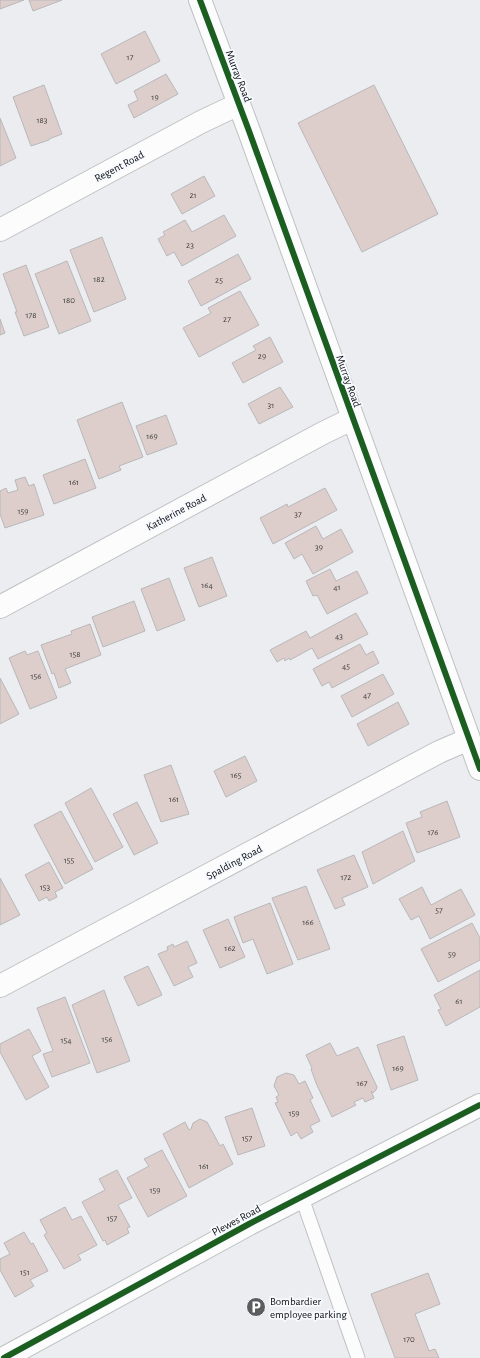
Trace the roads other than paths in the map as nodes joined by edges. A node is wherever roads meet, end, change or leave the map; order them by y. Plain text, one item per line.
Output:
1 (200, 0) edge
2 (239, 104) junction
3 (0, 230) edge
4 (352, 419) junction
5 (0, 607) edge
6 (469, 739) junction
7 (480, 769) edge
8 (0, 986) edge
9 (480, 1105) edge
10 (302, 1198) junction
11 (4, 1358) edge
12 (358, 1358) edge

1 - 2 street, Murray Road
2 - 3 street, Regent Road
2 - 4 street, Murray Road
4 - 5 street, Katherine Road
4 - 6 street, Murray Road
6 - 7 street, Murray Road
6 - 8 street, Spalding Road
9 - 10 street, Plewes Road
10 - 11 street, Plewes Road
10 - 12 lane

